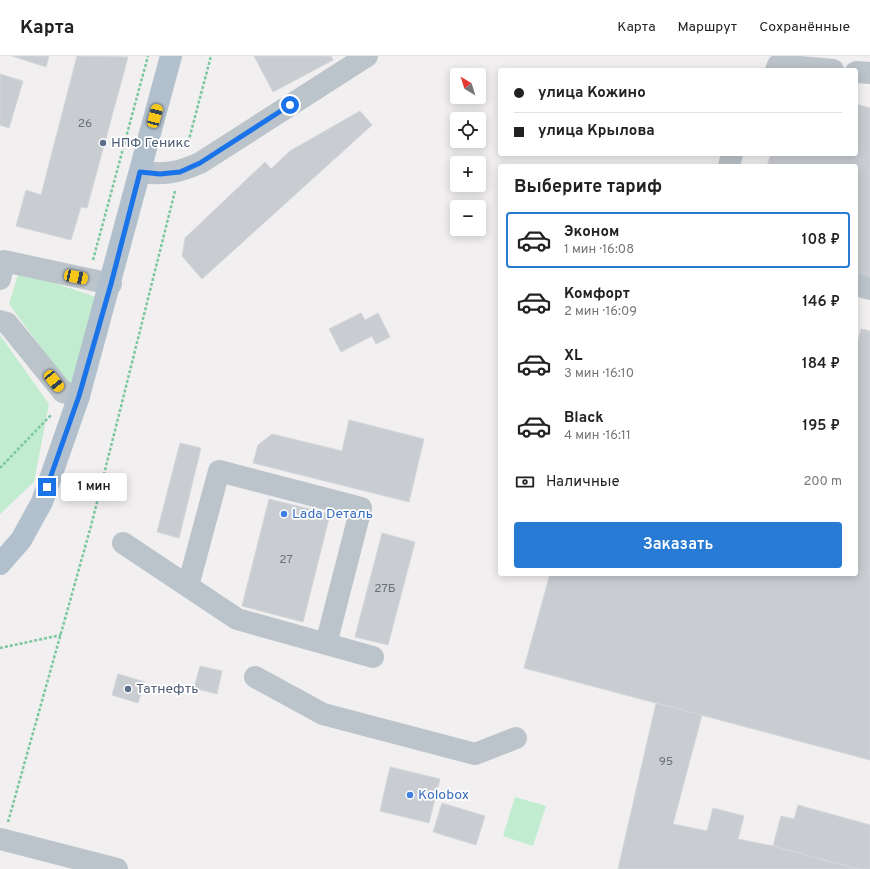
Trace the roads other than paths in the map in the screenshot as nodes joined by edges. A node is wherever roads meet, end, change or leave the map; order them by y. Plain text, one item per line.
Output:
1 (172, 56) edge
2 (367, 56) edge
3 (773, 64) edge
4 (813, 68) edge
5 (858, 72) edge
6 (870, 73) edge
7 (140, 172) junction
8 (0, 279) edge
9 (111, 284) junction
10 (858, 286) edge
11 (870, 289) edge
12 (0, 321) edge
13 (79, 396) junction
14 (42, 502) junction
15 (0, 541) edge
16 (123, 543) dead end
17 (0, 564) edge
18 (188, 586) junction
19 (326, 644) junction
20 (373, 657) dead end
21 (255, 677) dead end
22 (516, 738) dead end
23 (3, 833) edge
24 (118, 869) edge

1 - 7 main road
2 - 7 street
3 - 4 street
5 - 6 street
7 - 9 main road
8 - 9 street
9 - 13 main road
10 - 11 street
12 - 13 street
13 - 14 main road
14 - 15 main road
14 - 17 main road
16 - 18 street
18 - 19 street
18 - 19 street
19 - 20 street
21 - 22 street
23 - 24 street

